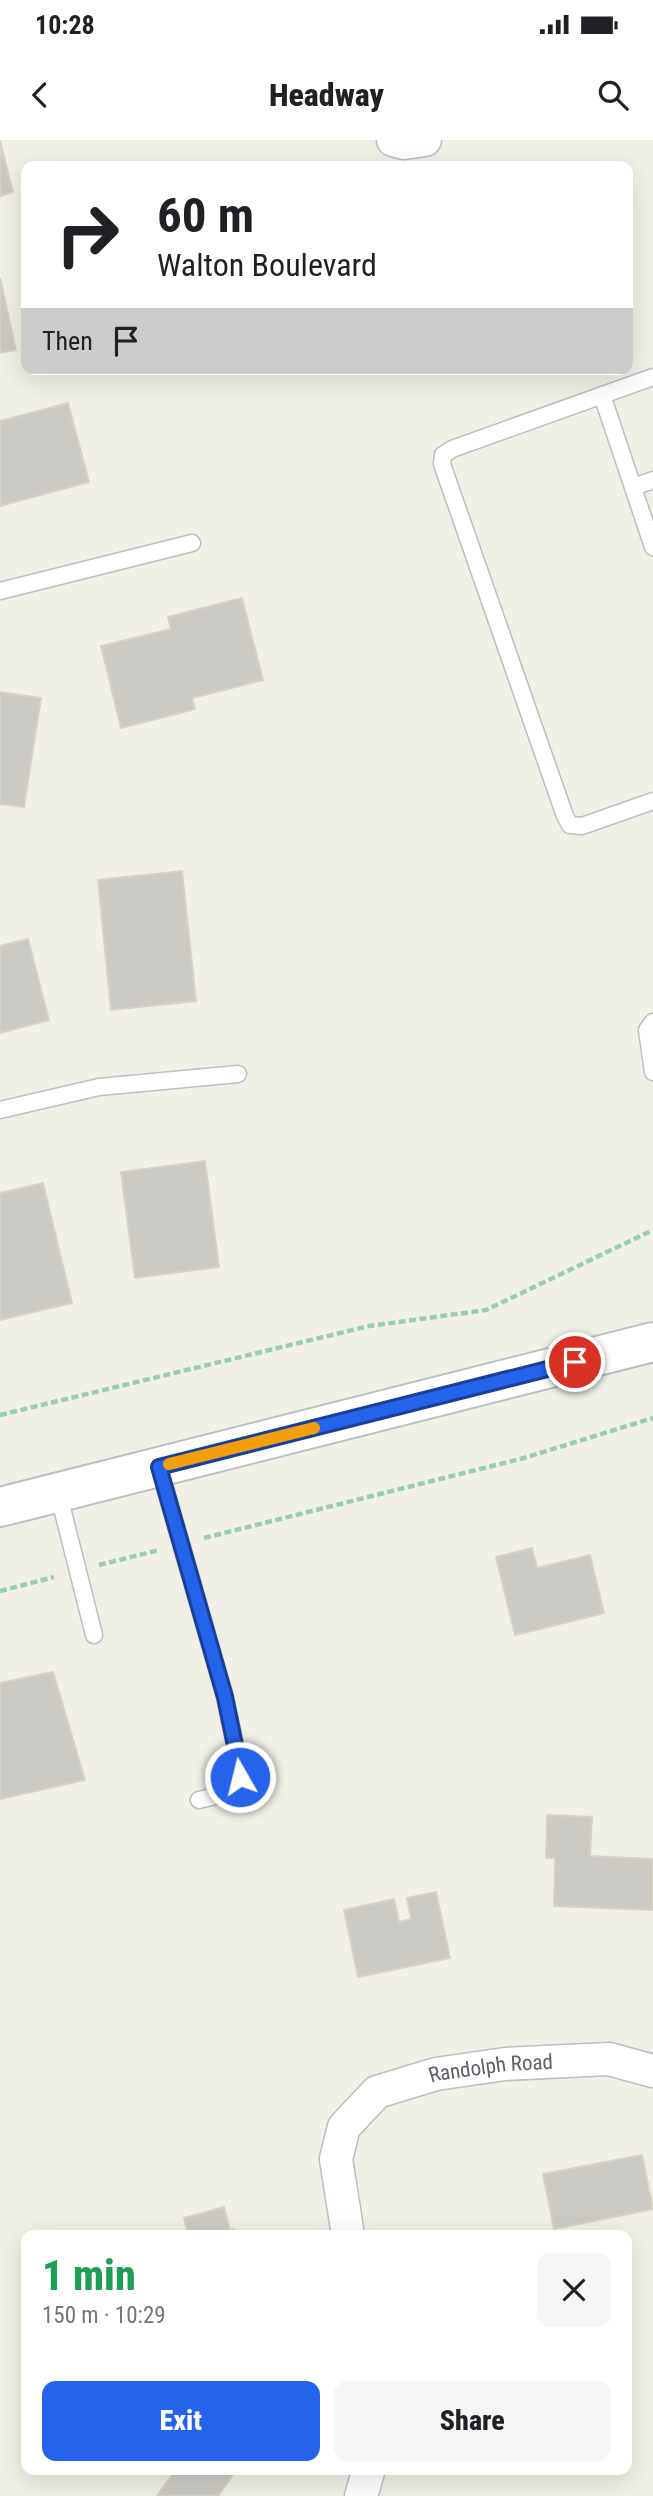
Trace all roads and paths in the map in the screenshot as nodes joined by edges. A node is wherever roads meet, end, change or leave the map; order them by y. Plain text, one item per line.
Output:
1 (393, 140) edge
2 (425, 140) edge
3 (653, 377) edge
4 (602, 395) junction
5 (653, 480) edge
6 (633, 487) junction
7 (192, 543) dead end
8 (653, 547) edge
9 (0, 591) edge
10 (653, 801) edge
11 (653, 1021) edge
12 (653, 1072) edge
13 (238, 1074) dead end
14 (0, 1110) edge
15 (653, 1230) edge
16 (653, 1342) edge
17 (0, 1415) edge
18 (653, 1418) edge
19 (159, 1467) junction
20 (58, 1492) junction
21 (0, 1507) edge
22 (181, 1545) junction
23 (78, 1571) junction
24 (0, 1591) edge
25 (94, 1635) dead end
26 (199, 1800) dead end
27 (653, 2071) edge
28 (347, 2230) edge
29 (367, 2475) edge
30 (361, 2496) edge

1 - 2 street
3 - 4 lane
4 - 6 lane
4 - 10 lane
5 - 6 lane
6 - 8 lane
7 - 9 lane
11 - 12 lane
13 - 14 lane
15 - 17 path
16 - 19 main road
18 - 22 path
19 - 20 main road
19 - 22 lane
20 - 21 main road
20 - 23 lane
22 - 23 path
22 - 26 lane
23 - 24 path
23 - 25 lane
27 - 28 street, Randolph Road
29 - 30 street

